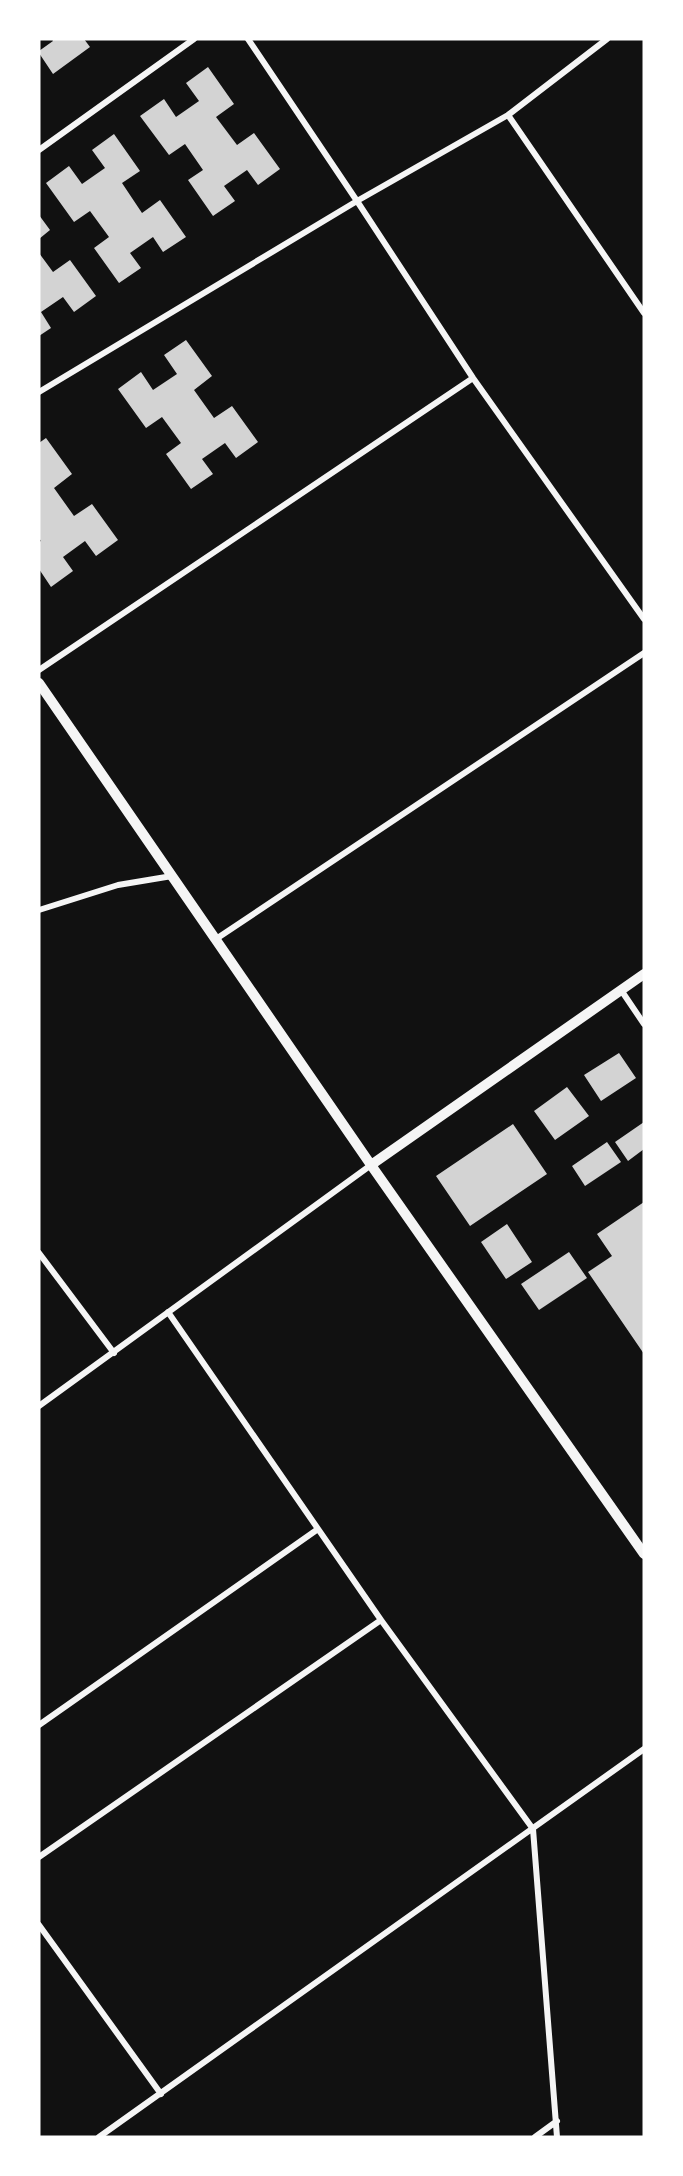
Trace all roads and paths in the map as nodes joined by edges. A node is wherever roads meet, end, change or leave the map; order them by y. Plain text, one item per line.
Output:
1 (194, 39) edge
2 (248, 39) edge
3 (607, 39) edge
4 (508, 115) junction
5 (39, 150) edge
6 (357, 201) junction
7 (644, 313) edge
8 (473, 378) junction
9 (39, 392) edge
10 (644, 619) edge
11 (644, 653) edge
12 (39, 670) edge
13 (39, 683) edge
14 (172, 876) junction
15 (39, 910) edge
16 (216, 939) junction
17 (644, 974) edge
18 (621, 990) junction
19 (644, 1024) edge
20 (371, 1165) junction
21 (39, 1253) edge
22 (168, 1312) junction
23 (114, 1353) junction
24 (39, 1406) edge
25 (318, 1529) junction
26 (644, 1554) edge
27 (381, 1620) junction
28 (39, 1725) edge
29 (644, 1749) edge
30 (533, 1829) junction
31 (39, 1857) edge
32 (39, 1925) edge
33 (161, 2094) junction
34 (557, 2121) junction
35 (99, 2137) edge
36 (535, 2137) edge
37 (558, 2137) edge

1 - 5 street
2 - 6 street
3 - 4 street
4 - 6 street
4 - 7 street
6 - 8 street
6 - 9 street
8 - 10 street
8 - 12 street
11 - 16 street
13 - 14 street
14 - 15 street
14 - 16 street
16 - 20 street
17 - 18 street
18 - 19 street
18 - 20 street
20 - 22 street
20 - 26 street
21 - 23 street
22 - 23 street
22 - 25 street
23 - 24 street
25 - 27 street
25 - 28 street
27 - 30 street
27 - 31 street
29 - 30 street
30 - 33 street
30 - 34 street
32 - 33 street
33 - 35 street
34 - 36 street
34 - 37 street

